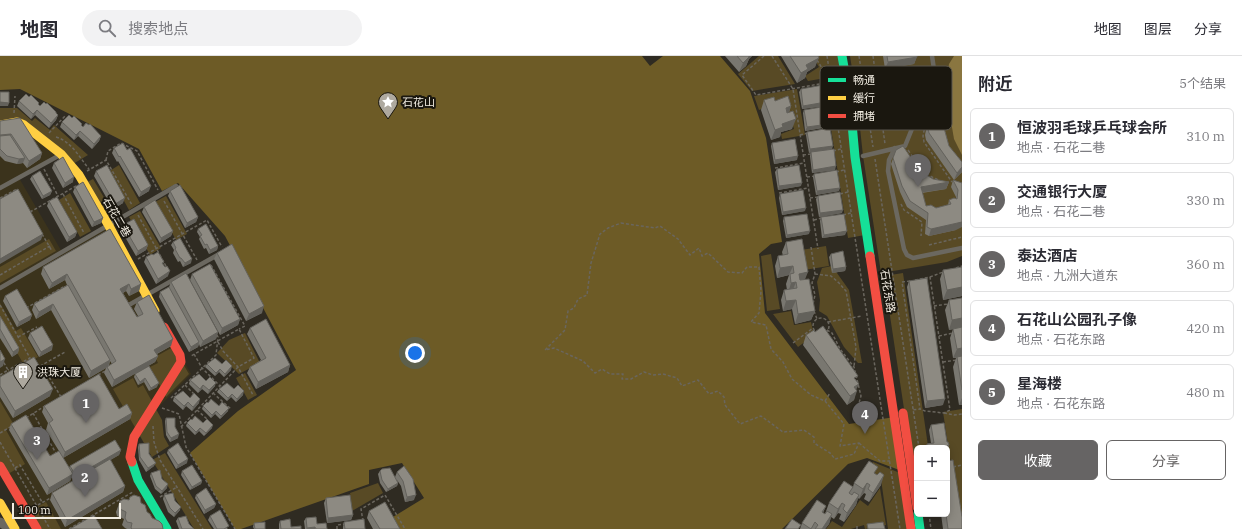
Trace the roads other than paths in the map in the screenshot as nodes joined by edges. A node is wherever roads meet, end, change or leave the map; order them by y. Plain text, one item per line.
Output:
1 (842, 56) edge
2 (850, 56) edge
3 (932, 56) edge
4 (844, 66) edge
5 (852, 66) edge
6 (933, 66) edge
7 (0, 125) edge
8 (853, 130) edge
9 (860, 130) edge
10 (911, 130) edge
11 (895, 148) junction
12 (61, 154) junction
13 (863, 156) junction
14 (176, 186) edge
15 (0, 188) edge
16 (109, 226) junction
17 (962, 248) edge
18 (224, 252) edge
19 (0, 288) edge
20 (147, 295) junction
21 (127, 306) edge
22 (0, 466) edge
23 (914, 487) edge
24 (0, 503) edge
25 (918, 517) edge
26 (0, 522) edge
27 (10, 529) edge
28 (15, 529) edge
29 (37, 529) edge
30 (167, 529) edge
31 (911, 529) edge
32 (920, 529) edge

1 - 4 main road, 石花东路
2 - 5 main road, 石花东路
3 - 6 lane
7 - 12 main road, 石花二巷
8 - 31 main road, 石花东路
9 - 13 main road, 石花东路
10 - 11 lane
11 - 13 lane
11 - 17 lane
12 - 15 lane
12 - 16 main road, 石花二巷
13 - 23 main road, 石花东路
14 - 16 lane
16 - 19 lane
16 - 20 main road, 石花二巷
18 - 20 lane
20 - 21 lane
20 - 30 main road, 石花二巷
22 - 29 main road
24 - 28 main road
25 - 32 main road
26 - 27 street

